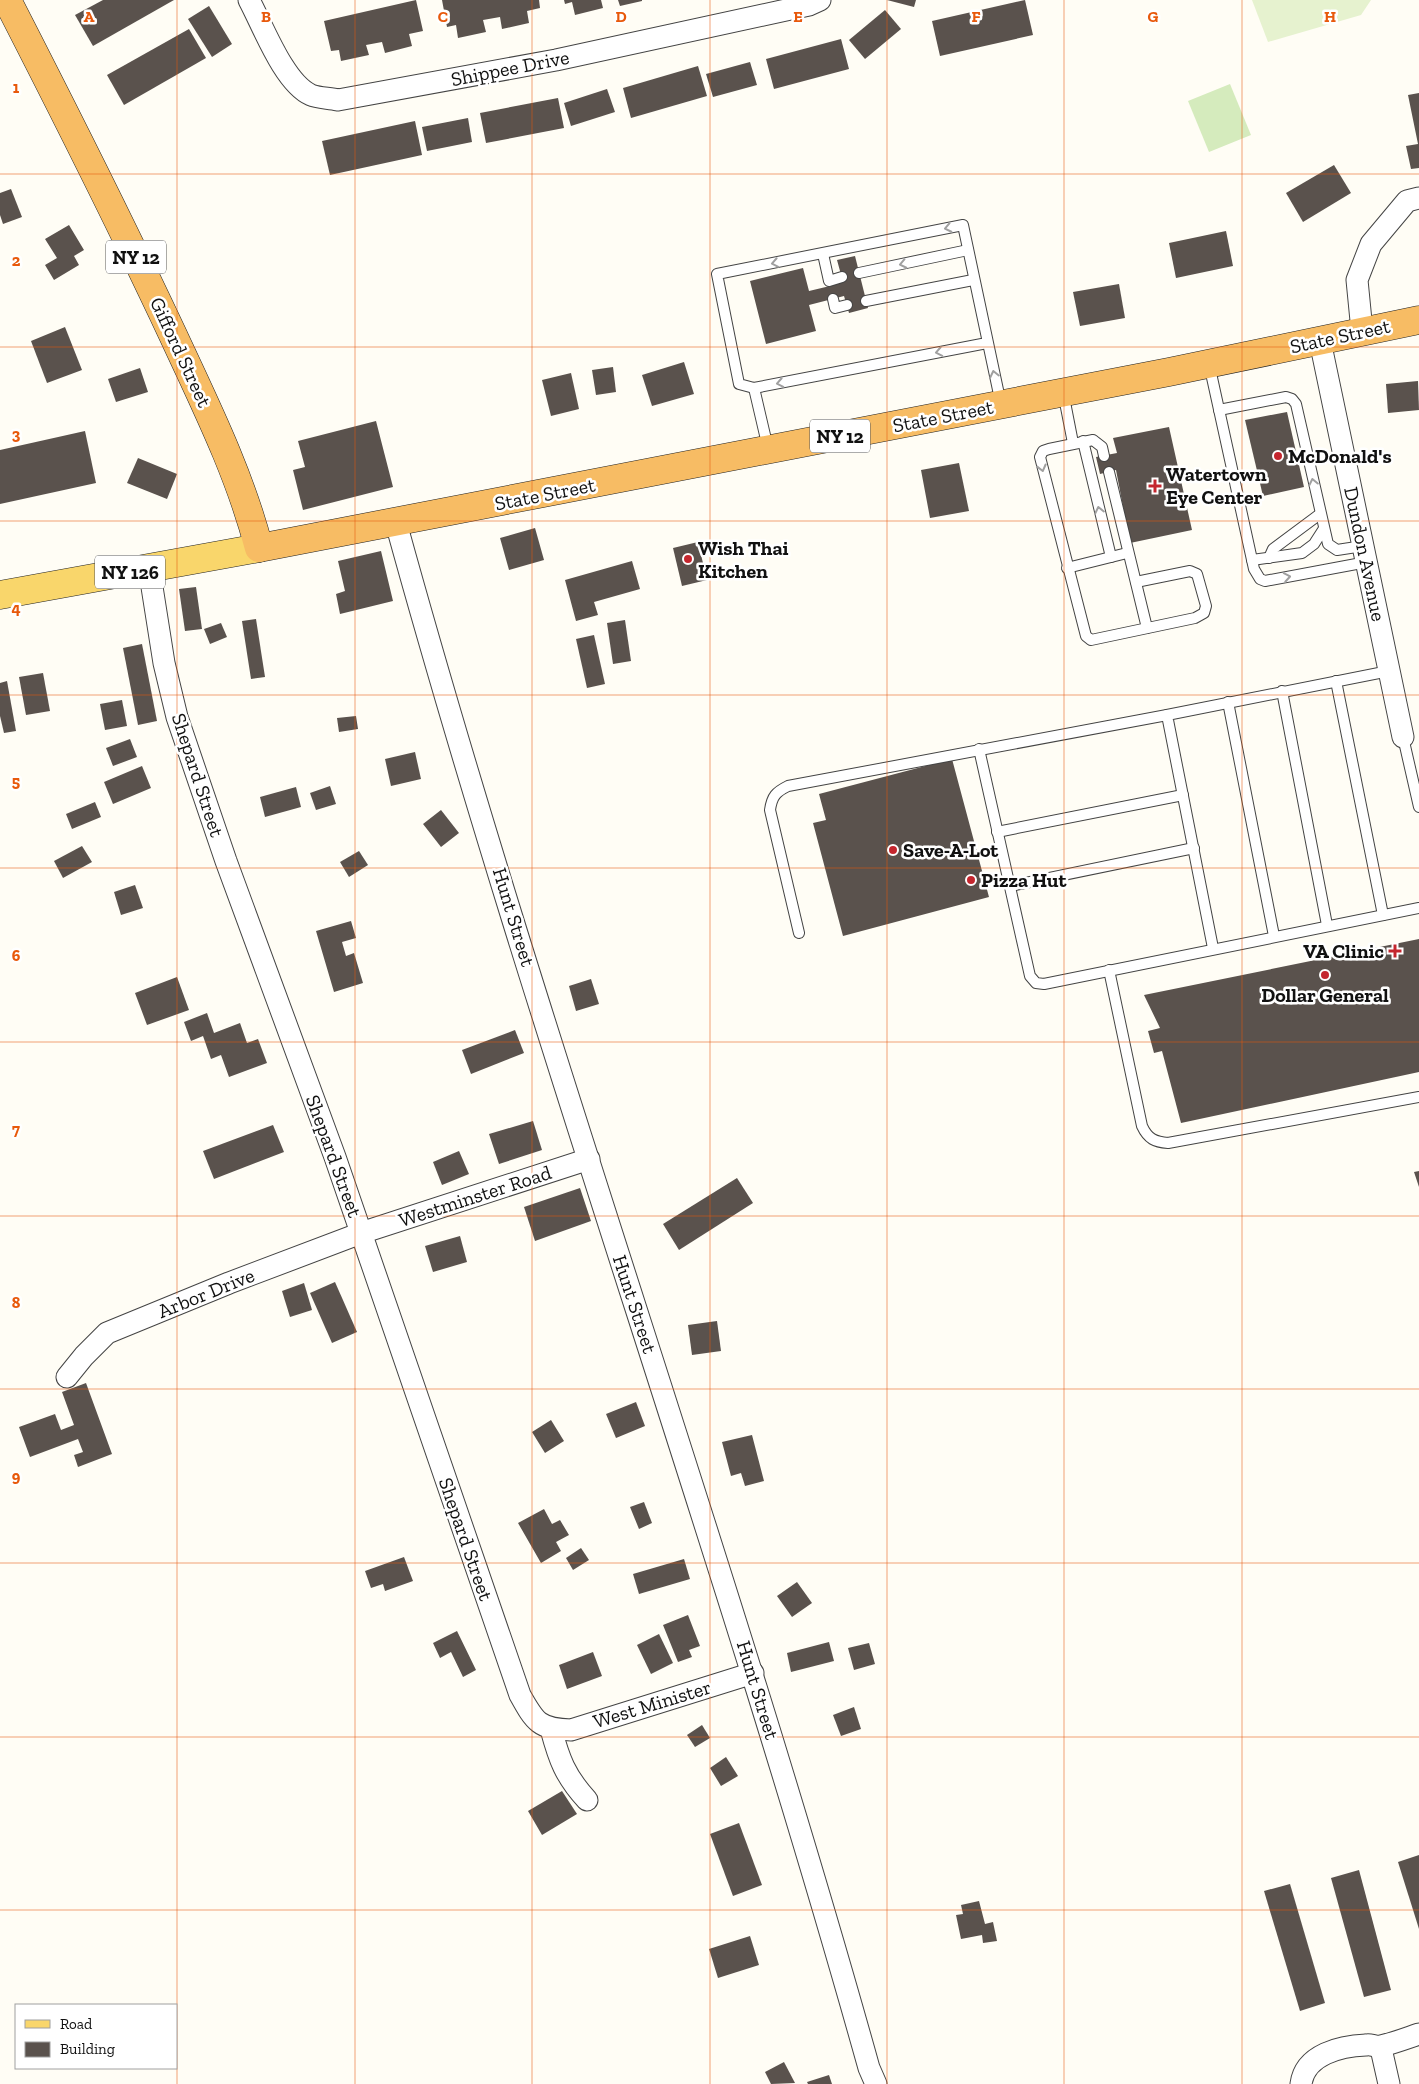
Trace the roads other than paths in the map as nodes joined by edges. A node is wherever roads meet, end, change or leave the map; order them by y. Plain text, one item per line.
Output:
1 (7, 0) edge
2 (249, 0) edge
3 (820, 0) edge
4 (1419, 198) edge
5 (968, 250) junction
6 (823, 254) junction
7 (859, 273) dead end
8 (842, 277) dead end
9 (974, 280) junction
10 (833, 299) dead end
11 (866, 301) dead end
12 (846, 305) dead end
13 (1419, 320) edge
14 (1362, 331) junction
15 (1320, 341) junction
16 (987, 343) junction
17 (1209, 364) junction
18 (754, 388) junction
19 (1063, 392) junction
20 (1001, 404) junction
21 (1219, 410) junction
22 (1078, 442) junction
23 (769, 450) junction
24 (1104, 456) dead end
25 (1109, 472) dead end
26 (1320, 514) junction
27 (396, 523) junction
28 (1323, 530) junction
29 (260, 548) junction
30 (1128, 553) junction
31 (1365, 554) junction
32 (1110, 558) junction
33 (1269, 558) junction
34 (1252, 560) junction
35 (149, 568) junction
36 (1067, 568) junction
37 (1136, 582) junction
38 (0, 595) edge
39 (1147, 628) junction
40 (1390, 671) junction
41 (1336, 681) junction
42 (1282, 692) junction
43 (1228, 702) junction
44 (1167, 715) junction
45 (1403, 737) joint
46 (978, 749) junction
47 (1415, 768) edge
48 (1183, 794) junction
49 (1419, 807) edge
50 (997, 832) junction
51 (1194, 848) junction
52 (1010, 886) junction
53 (1419, 908) edge
54 (1383, 915) junction
55 (1327, 926) junction
56 (799, 932) dead end
57 (1274, 936) junction
58 (1214, 948) junction
59 (1109, 970) junction
60 (1419, 1097) edge
61 (589, 1159) junction
62 (361, 1233) junction
63 (68, 1377) dead end
64 (753, 1673) junction
65 (551, 1729) junction
66 (587, 1800) dead end
67 (1419, 2034) edge
68 (1379, 2047) junction
69 (876, 2084) edge
70 (1301, 2084) edge
71 (1390, 2084) edge

1 - 29 highway, Gifford Street / NY 12
2 - 3 street, Shippee Drive
4 - 14 street
5 -> 6 lane
5 -> 7 lane
5 - 9 lane
6 - 8 lane
6 -> 18 lane
9 - 11 lane
9 - 16 lane
10 - 12 lane
13 - 14 highway, State Street / NY 12
14 - 15 highway, State Street / NY 12
15 - 17 highway, State Street / NY 12
15 - 31 street, Dundon Avenue
16 -> 18 lane
20 -> 16 lane
17 - 19 highway, State Street / NY 12
17 - 21 lane
18 - 23 lane
19 - 20 highway, State Street / NY 12
19 - 22 lane
20 - 23 highway, State Street / NY 12
26 -> 21 lane
21 - 34 lane
22 - 24 lane
32 -> 22 lane
22 -> 36 lane
23 - 27 highway, State Street / NY 12
25 - 30 lane
26 - 28 lane
26 - 33 lane
27 - 29 highway, State Street / NY 12
27 - 61 street, Hunt Street
28 - 31 lane
28 - 33 lane
29 - 35 main road, State Street / NY 126
30 - 32 lane
30 - 37 lane
34 -> 31 lane
31 - 40 street, Dundon Avenue
32 - 36 lane
33 - 34 lane
35 - 38 main road, State Street / NY 126
35 - 62 street, Shepard Street
36 - 39 lane
37 - 39 lane
37 - 39 lane
40 - 41 lane
40 - 45 street, Dundon Avenue
41 - 42 lane
41 - 54 lane
42 - 43 lane
42 - 55 lane
43 - 44 lane
43 - 57 lane
44 - 46 lane
44 - 48 lane
45 - 47 lane
46 - 50 lane
46 - 56 lane
47 - 49 lane
48 - 50 lane
48 - 51 lane
50 - 52 lane
51 - 52 lane
51 - 58 lane
52 - 59 lane
53 - 54 lane
54 - 55 lane
55 - 57 lane
57 - 58 lane
58 - 59 lane
59 - 60 lane
61 - 62 street, Westminster Road
61 - 64 street, Hunt Street
62 - 63 street, Arbor Drive
62 - 65 street, Shepard Street
64 - 65 street, West Minister
64 - 69 street, Hunt Street
65 - 66 street
67 - 68 street
68 - 70 street
68 - 71 street

